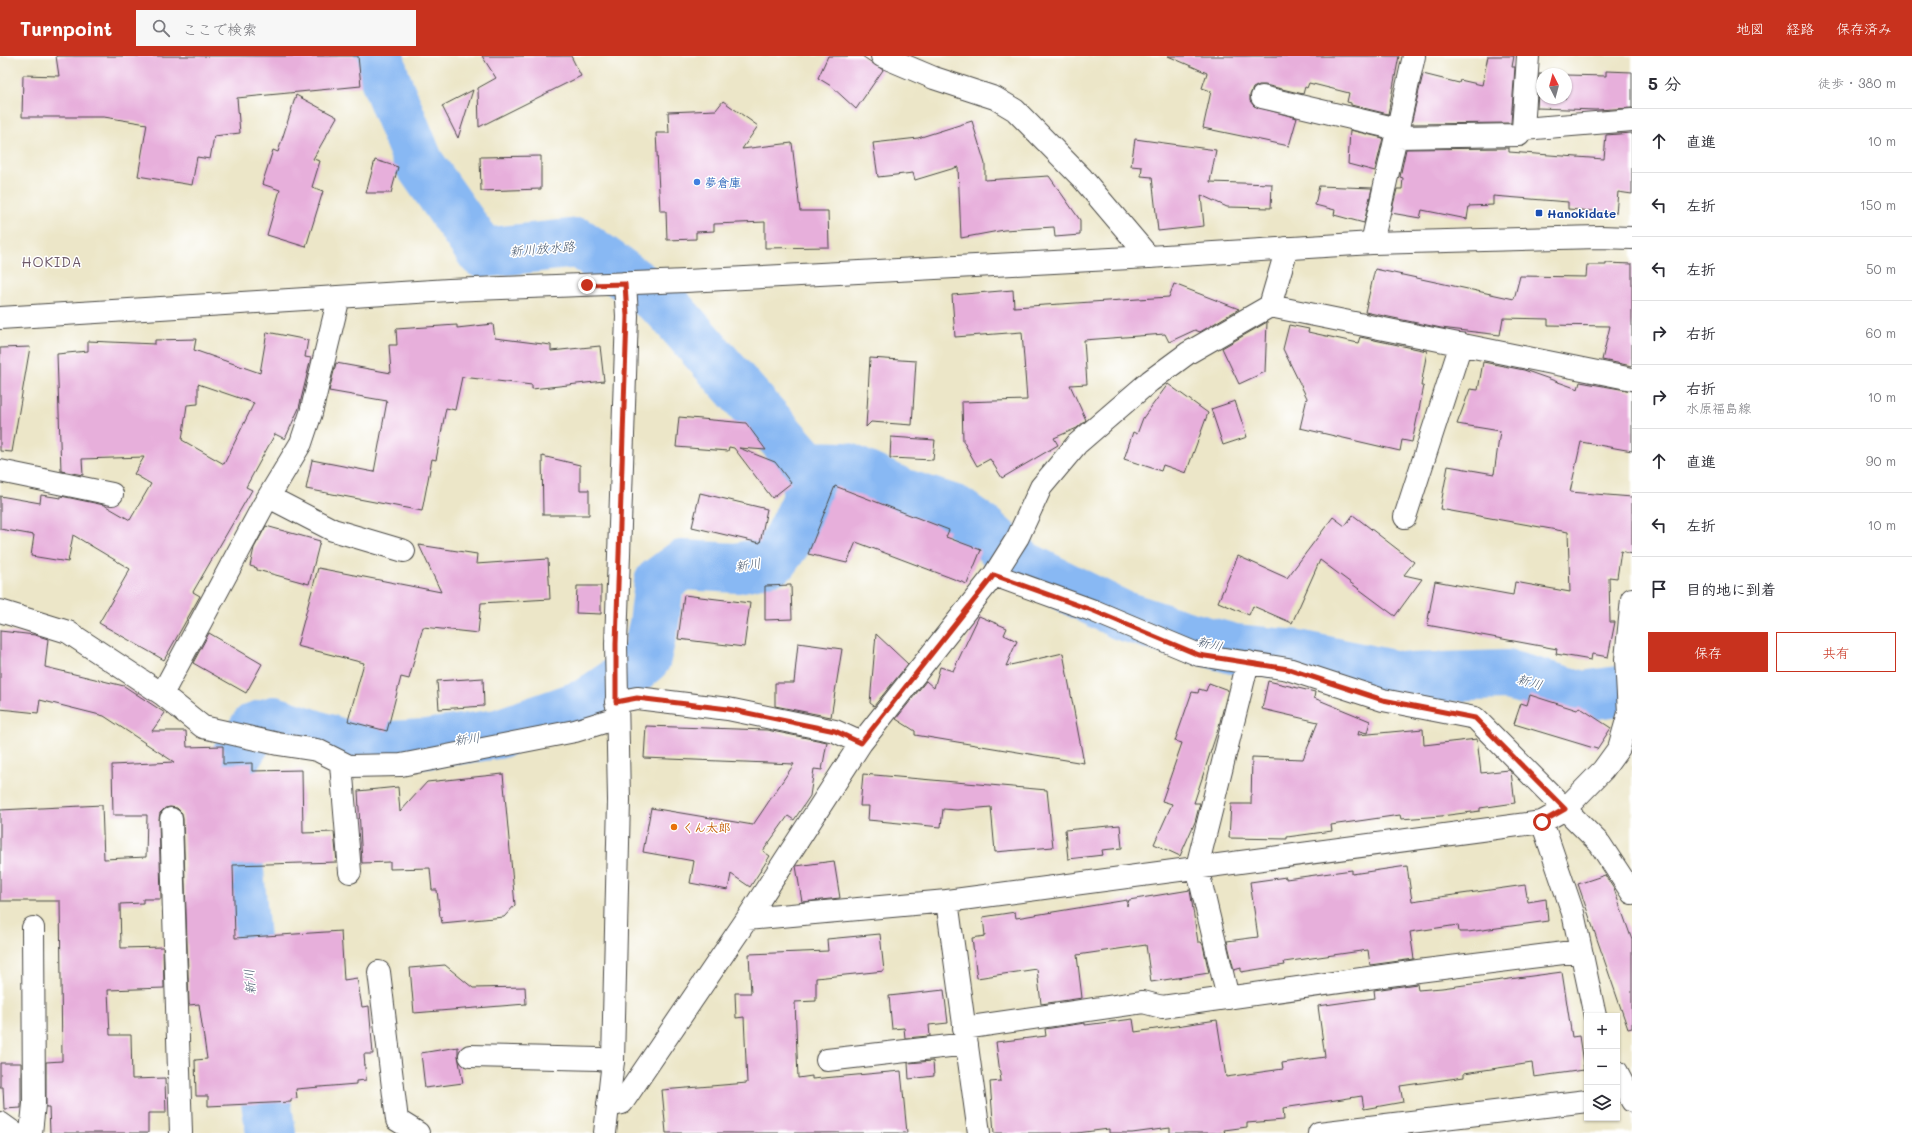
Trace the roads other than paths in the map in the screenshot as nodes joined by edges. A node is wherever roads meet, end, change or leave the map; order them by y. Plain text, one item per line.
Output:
1 (882, 56) edge
2 (1414, 56) edge
3 (1528, 56) edge
4 (1262, 97) dead end
5 (1632, 120) edge
6 (1523, 129) junction
7 (1397, 133) junction
8 (1632, 238) edge
9 (1372, 243) junction
10 (1288, 248) junction
11 (1149, 257) junction
12 (625, 284) junction
13 (339, 297) junction
14 (1270, 306) junction
15 (0, 318) edge
16 (1461, 344) junction
17 (1632, 379) edge
18 (0, 471) edge
19 (112, 494) dead end
20 (269, 498) junction
21 (1405, 518) dead end
22 (404, 551) dead end
23 (997, 571) junction
24 (1632, 599) edge
25 (0, 611) edge
26 (1248, 662) junction
27 (162, 694) junction
28 (617, 707) junction
29 (861, 743) junction
30 (341, 764) junction
31 (1565, 809) junction
32 (170, 819) dead end
33 (1542, 822) junction
34 (1197, 867) junction
35 (350, 872) dead end
36 (1632, 893) edge
37 (947, 901) junction
38 (747, 919) junction
39 (33, 928) dead end
40 (1580, 951) junction
41 (379, 972) dead end
42 (1228, 998) junction
43 (1594, 1013) edge
44 (966, 1036) junction
45 (470, 1056) dead end
46 (827, 1060) dead end
47 (613, 1061) junction
48 (1620, 1081) edge
49 (1626, 1098) edge
50 (1584, 1101) edge
51 (608, 1106) junction
52 (0, 1123) edge
53 (14, 1133) edge
54 (31, 1133) edge
55 (181, 1133) edge
56 (418, 1133) edge
57 (605, 1133) edge
58 (979, 1133) edge
59 (1320, 1133) edge

1 - 11 street
2 - 7 street
3 - 6 street
4 - 7 street
5 - 6 street
6 - 7 street
7 - 9 street
8 - 9 street
9 - 10 street
10 - 11 street
10 - 14 street
11 - 12 street
12 - 13 street
12 - 28 street
13 - 15 street
13 - 20 street
14 - 16 street
14 - 23 street
16 - 17 street
16 - 21 street
18 - 19 street
20 - 22 street
20 - 27 street
23 - 26 street
23 - 29 street
24 - 31 street
25 - 27 street
26 - 31 street
26 - 34 street
27 - 30 street
28 - 29 street
28 - 30 street
28 - 47 street
29 - 38 street
30 - 35 street
31 - 33 street
31 - 36 street
32 - 55 street
33 - 34 street
33 - 40 street
34 - 37 street
34 - 42 street
37 - 38 street
37 - 44 street
38 - 51 street
39 - 54 street
40 - 42 street
40 - 43 street
41 - 56 street
42 - 44 street
44 - 46 street
44 - 58 street
45 - 47 street
47 - 51 street
48 - 49 street
50 - 59 street
51 - 57 street
52 - 53 street

